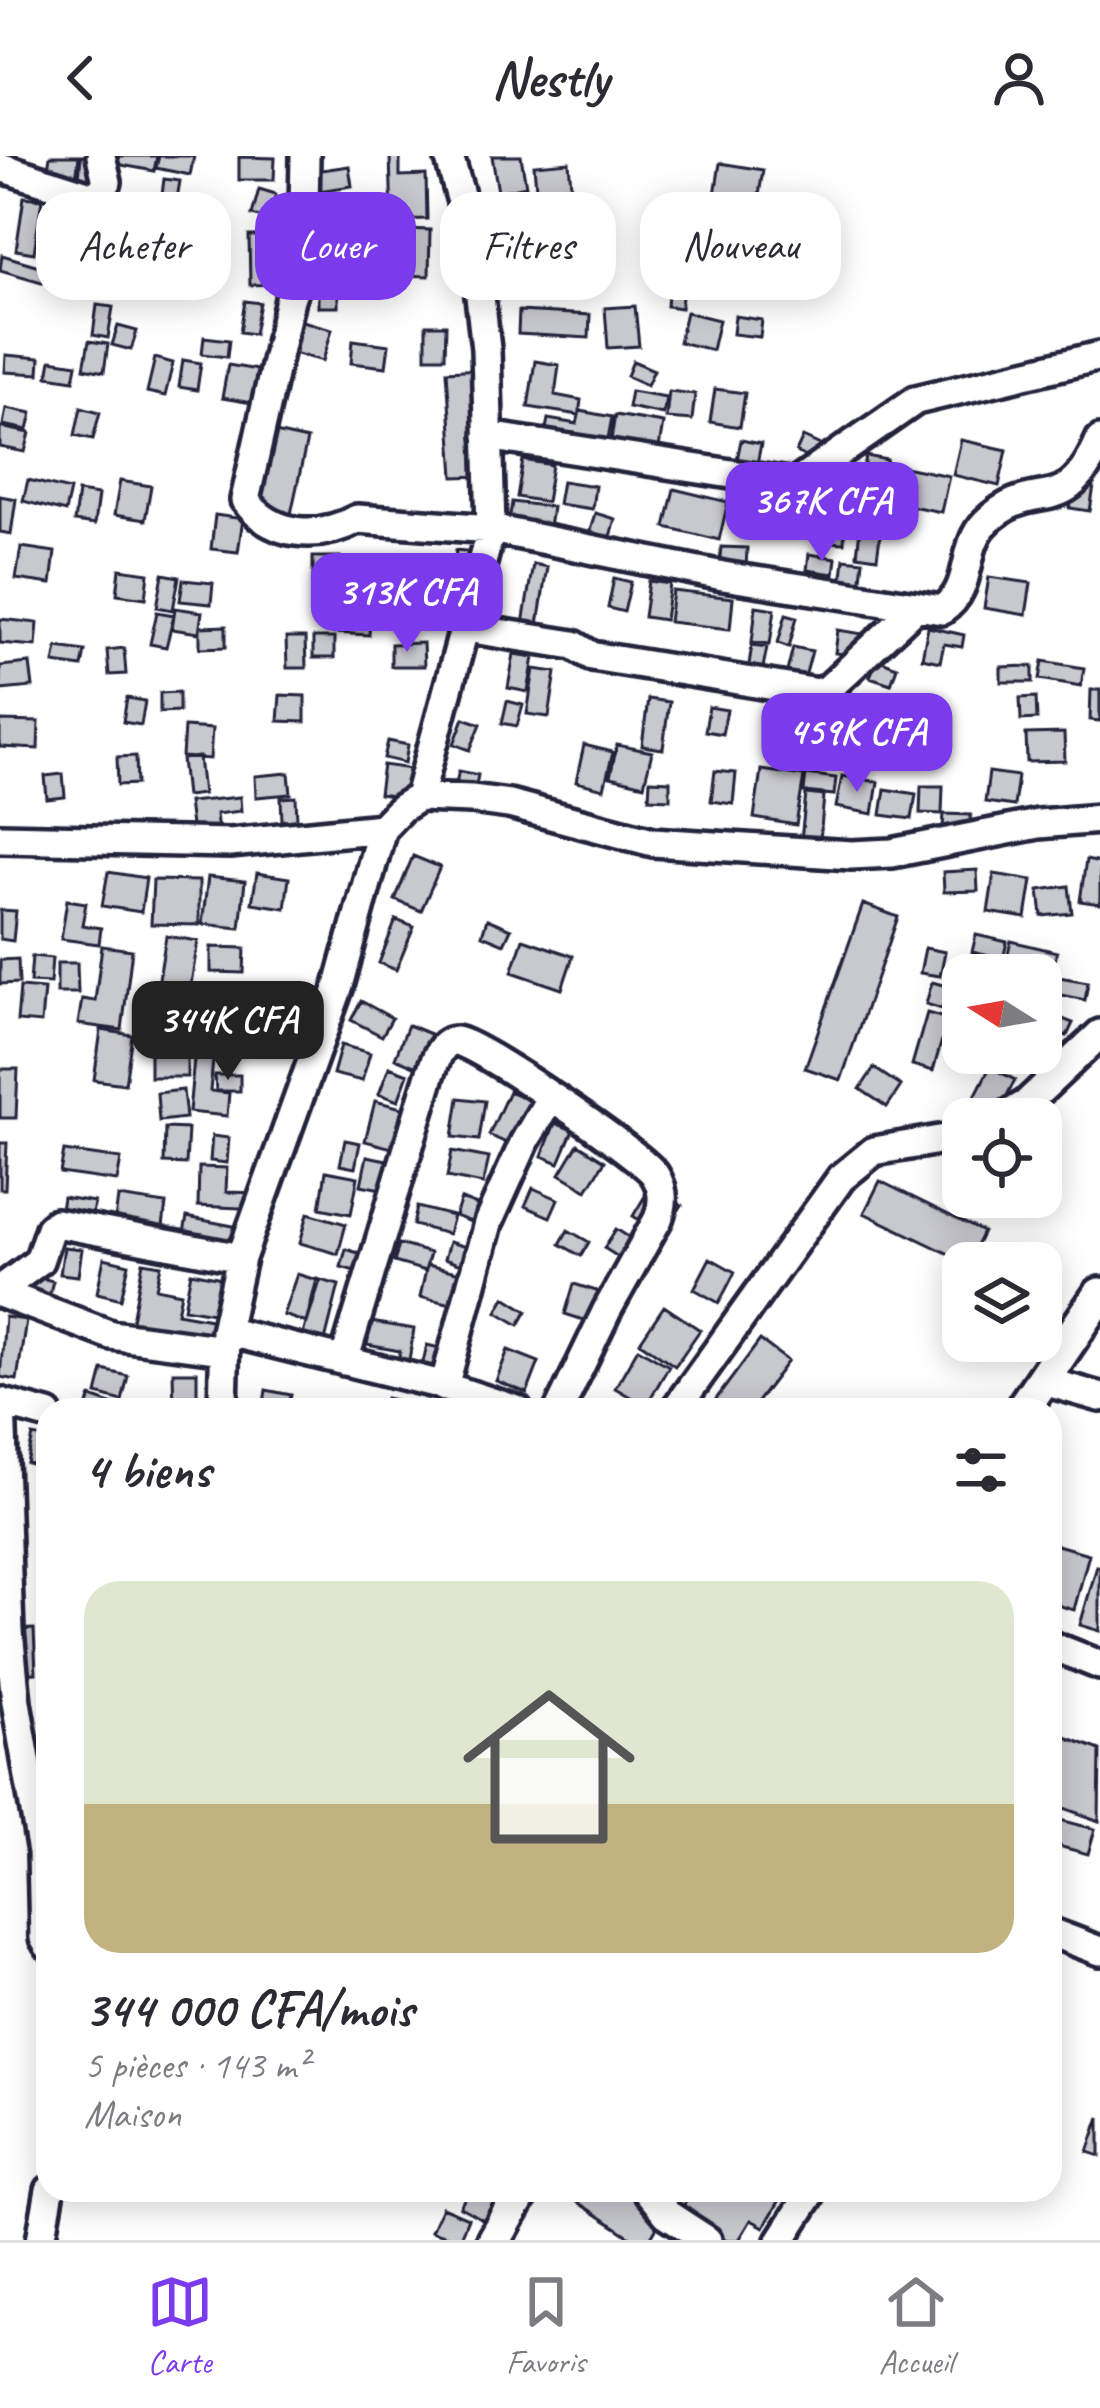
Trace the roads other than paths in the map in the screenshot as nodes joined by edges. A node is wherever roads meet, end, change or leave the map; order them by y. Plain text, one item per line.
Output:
1 (101, 156) edge
2 (305, 156) edge
3 (449, 156) edge
4 (0, 167) edge
5 (1100, 356) edge
6 (488, 436) junction
7 (1100, 440) edge
8 (490, 530) junction
9 (917, 606) junction
10 (466, 628) junction
11 (419, 797) junction
12 (1100, 819) edge
13 (382, 829) junction
14 (0, 838) edge
15 (1100, 1034) edge
16 (551, 1097) junction
17 (1031, 1098) edge
18 (942, 1140) edge
19 (241, 1258) junction
20 (0, 1291) edge
21 (1100, 1295) edge
22 (224, 1340) junction
23 (344, 1361) junction
24 (1040, 1380) junction
25 (452, 1396) edge
26 (1100, 1397) edge
27 (223, 1398) edge
28 (565, 1398) edge
29 (684, 1398) edge
30 (1029, 1398) edge
31 (0, 1402) edge
32 (36, 1412) edge
33 (1062, 1651) edge
34 (1100, 1665) edge
35 (36, 1757) edge
36 (1062, 1937) edge
37 (1100, 1951) edge
38 (48, 2202) edge
39 (518, 2202) edge
40 (656, 2202) edge
41 (805, 2202) edge
42 (504, 2234) edge
43 (41, 2240) edge
44 (707, 2240) edge
45 (781, 2240) edge

1 - 4 street
2 - 8 street
3 - 6 street
5 - 6 street
6 - 8 street
7 - 9 street
8 - 9 street
8 - 10 street
9 - 10 street
10 - 11 street
11 - 12 street
11 - 13 street
13 - 14 street
13 - 19 street
15 - 17 street
16 - 23 street
16 - 25 street
16 - 28 street
18 - 29 street
19 - 20 street
19 - 22 street
20 - 22 street
21 - 24 street
22 - 23 street
22 - 27 street
23 - 25 street
24 - 26 street
24 - 30 street
31 - 32 street
31 - 35 street
33 - 34 street
36 - 37 street
38 - 43 street
39 - 42 street
40 - 44 street
41 - 45 street

